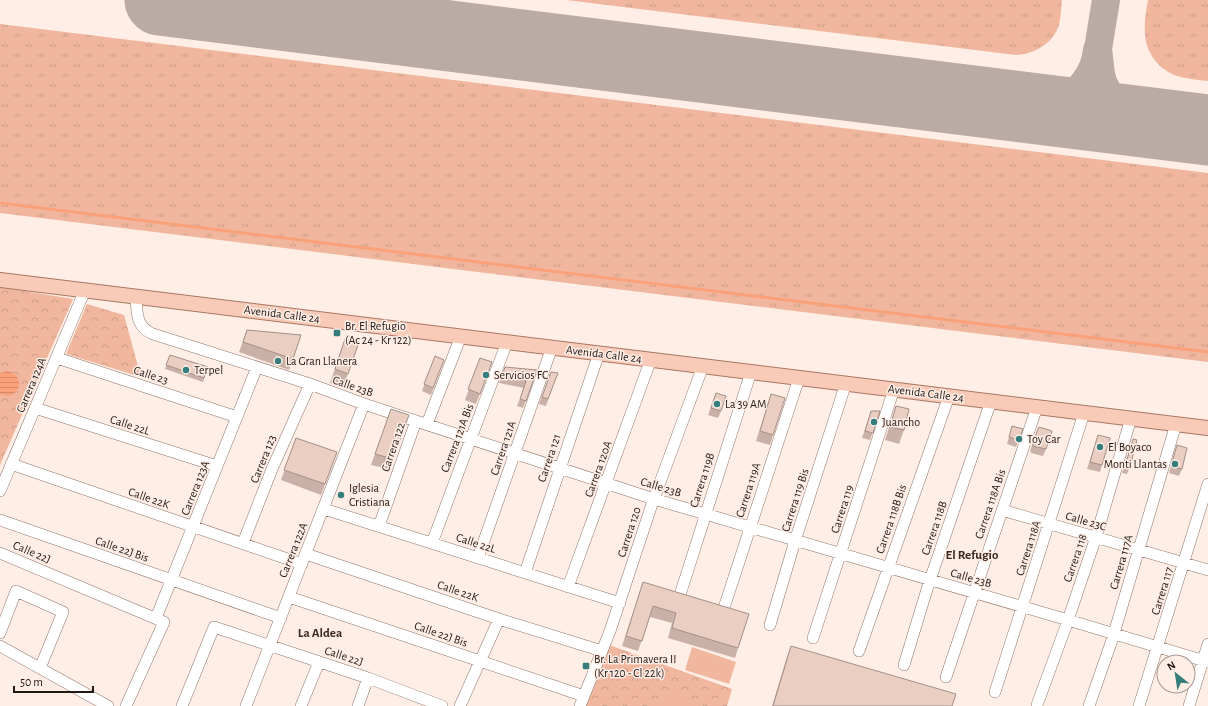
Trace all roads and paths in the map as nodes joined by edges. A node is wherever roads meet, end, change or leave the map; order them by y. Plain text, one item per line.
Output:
1 (0, 280) edge
2 (85, 290) junction
3 (136, 297) junction
4 (461, 336) junction
5 (507, 342) junction
6 (552, 347) junction
7 (599, 353) junction
8 (56, 358) junction
9 (651, 360) junction
10 (703, 366) junction
11 (257, 367) junction
12 (751, 372) junction
13 (799, 378) junction
14 (846, 383) junction
15 (310, 384) junction
16 (894, 389) junction
17 (949, 396) junction
18 (991, 401) junction
19 (364, 404) junction
20 (1037, 407) junction
21 (35, 408) junction
22 (1084, 413) junction
23 (237, 418) junction
24 (1131, 418) junction
25 (416, 421) junction
26 (427, 424) junction
27 (1176, 424) junction
28 (1208, 428) edge
29 (471, 439) junction
30 (515, 454) junction
31 (11, 464) junction
32 (217, 466) junction
33 (560, 468) junction
34 (606, 484) junction
35 (1208, 484) edge
36 (0, 490) edge
37 (654, 499) junction
38 (324, 508) junction
39 (1002, 510) junction
40 (705, 514) junction
41 (0, 520) edge
42 (1049, 524) junction
43 (193, 526) junction
44 (379, 526) junction
45 (750, 527) junction
46 (1096, 538) junction
47 (795, 541) junction
48 (432, 543) junction
49 (243, 544) junction
50 (1138, 550) junction
51 (0, 553) edge
52 (841, 554) junction
53 (478, 558) junction
54 (304, 559) junction
55 (1184, 563) junction
56 (888, 568) junction
57 (1208, 570) edge
58 (525, 573) junction
59 (171, 580) junction
60 (930, 580) junction
61 (568, 587) junction
62 (974, 593) junction
63 (289, 597) junction
64 (679, 598) edge
65 (620, 603) junction
66 (1022, 607) junction
67 (723, 611) edge
68 (281, 618) junction
69 (499, 619) junction
70 (160, 620) junction
71 (1068, 620) junction
72 (770, 624) dead end
73 (0, 633) edge
74 (1114, 634) junction
75 (813, 638) dead end
76 (1208, 644) edge
77 (0, 646) edge
78 (270, 646) junction
79 (1158, 647) junction
80 (602, 650) junction
81 (859, 651) dead end
82 (480, 661) junction
83 (319, 662) junction
84 (1205, 662) edge
85 (904, 665) dead end
86 (40, 668) junction
87 (946, 677) dead end
88 (368, 678) junction
89 (995, 692) dead end
90 (582, 701) edge
91 (1037, 704) dead end
92 (108, 706) edge
93 (126, 706) edge
94 (182, 706) edge
95 (246, 706) edge
96 (301, 706) edge
97 (358, 706) edge
98 (442, 706) edge
99 (460, 706) edge
100 (1089, 706) edge
101 (1139, 706) edge
102 (1189, 706) edge

1 - 2 main road, Avenida Calle 24
2 - 3 main road, Avenida Calle 24
2 - 8 street, Carrera 124A
3 - 4 main road, Avenida Calle 24
3 - 11 street, Calle 23B
4 - 5 main road, Avenida Calle 24
4 - 26 street
5 - 6 main road, Avenida Calle 24
5 - 29 street, Carrera 121A Bis
6 - 7 main road, Avenida Calle 24
6 - 30 street, Carrera 121A
7 - 9 main road, Avenida Calle 24
7 - 33 street, Carrera 121
8 - 21 street, Carrera 124A
8 - 23 street, Calle 23
9 - 10 main road, Avenida Calle 24
9 - 34 street, Carrera 120A
10 - 12 main road, Avenida Calle 24
10 - 37 street, Carrera 120
11 - 15 street, Calle 23B
11 - 23 street, Carrera 123A
12 - 13 main road, Avenida Calle 24
12 - 40 street, Carrera 119B
13 - 14 main road, Avenida Calle 24
13 - 45 street, Carrera 119A
14 - 16 main road, Avenida Calle 24
14 - 47 street, Carrera 119 Bis
15 - 19 street, Calle 23B
15 - 49 street, Carrera 123
16 - 17 main road, Avenida Calle 24
16 - 52 street, Carrera 119
17 - 18 main road, Avenida Calle 24
17 - 56 street, Carrera 118B Bis
18 - 20 main road, Avenida Calle 24
18 - 60 street, Carrera 118B
19 - 25 street, Calle 23B
19 - 38 street, Carrera 122A
20 - 22 main road, Avenida Calle 24
20 - 39 street, Carrera 118A Bis
21 - 31 street, Carrera 124A
21 - 32 street, Calle 22L
22 - 24 main road, Avenida Calle 24
22 - 42 street, Carrera 118A
23 - 32 street, Carrera 123A
24 - 27 main road, Avenida Calle 24
24 - 46 street, Carrera 118
25 - 26 street, Calle 23B
25 - 44 street, Carrera 122
26 - 29 street, Calle 23B
27 - 28 main road, Avenida Calle 24
27 - 50 street, Carrera 117A
29 - 30 street, Calle 23B
29 - 48 street, Carrera 121A Bis
30 - 33 street, Calle 23B
30 - 53 street, Carrera 121A
31 - 36 street, Carrera 124A
31 - 43 street, Calle 22K
32 - 43 street, Carrera 123A
33 - 34 street, Calle 23B
33 - 58 street, Carrera 121
34 - 37 street, Calle 23B
34 - 61 street, Carrera 120A
35 - 55 street, Carrera 117
37 - 40 street, Calle 23B
37 - 65 street, Carrera 120
38 - 44 street, Calle 22L
38 - 54 street, Carrera 122A
39 - 42 street, Calle 23C
39 - 62 street, Carrera 118A Bis
40 - 45 street, Calle 23B
40 - 64 street, Carrera 119B
41 - 59 street, Calle 22J Bis
42 - 46 street, Calle 23C
42 - 66 street, Carrera 118A
43 - 49 street, Calle 22K
43 - 59 street, Carrera 123A
44 - 48 street, Calle 22L
45 - 47 street, Calle 23B
45 - 67 street, Carrera 119A
46 - 50 street, Calle 23C
46 - 71 street, Carrera 118
47 - 52 street, Calle 23B
47 - 72 street, Carrera 119 Bis
48 - 53 street, Calle 22L
49 - 54 street, Calle 22K
50 - 55 street, Calle 23C
50 - 74 street, Carrera 117A
51 - 70 street, Calle 22J
52 - 56 street, Calle 23B
52 - 75 street, Carrera 119
53 - 58 street, Calle 22L
54 - 63 street, Carrera 122A
54 - 69 street, Calle 22K
55 - 57 street, Calle 23C
55 - 79 street, Carrera 117
56 - 60 street, Calle 23B
56 - 81 street, Carrera 118B Bis
58 - 61 street, Calle 22L
59 - 68 street, Calle 22J Bis
59 - 70 street, Carrera 123A
60 - 62 street, Calle 23B
60 - 85 street, Carrera 118B
61 - 65 street, Calle 22L
62 - 66 street, Calle 23B
62 - 87 street, Carrera 118A Bis
63 - 68 street, Carrera 122A
63 - 82 street, Calle 22J Bis
65 - 80 street, Carrera 120
66 - 71 street, Calle 23B
66 - 89 street, Carrera 118A
68 - 78 street, Carrera 122A
69 - 80 street, Calle 22K
69 - 82 street
70 - 93 street, Carrera 123A
71 - 74 street, Calle 23B
71 - 91 street, Carrera 118
73 - 86 street
74 - 79 street, Calle 23B
74 - 100 street, Carrera 117A
76 - 84 street
77 - 86 street
78 - 83 street, Calle 22J
78 - 94 street, Calle 22J
78 - 95 street, Carrera 122A
79 - 84 street, Calle 23B
79 - 101 street, Carrera 117
80 - 90 street, Carrera 120
82 - 90 street, Calle 22J Bis
82 - 99 street
83 - 88 street, Calle 22J
83 - 96 street
84 - 102 street
86 - 92 street
88 - 97 street
88 - 98 street, Calle 22J

